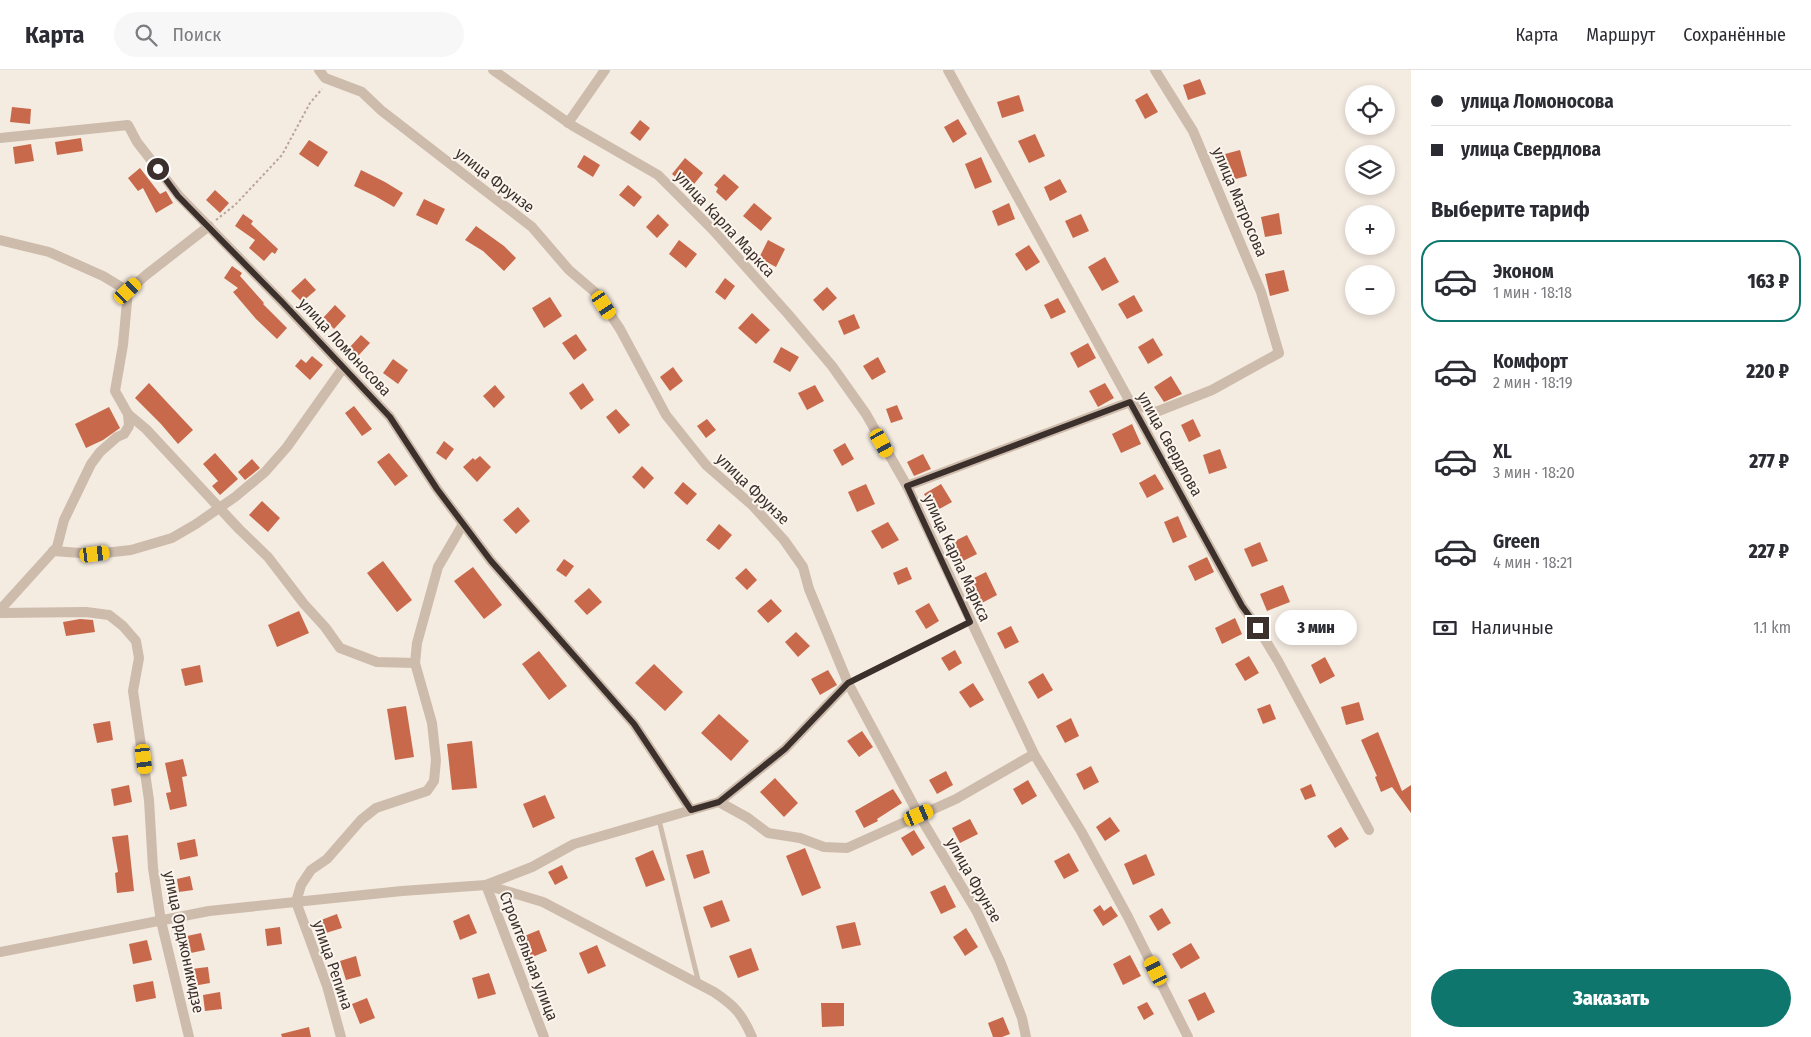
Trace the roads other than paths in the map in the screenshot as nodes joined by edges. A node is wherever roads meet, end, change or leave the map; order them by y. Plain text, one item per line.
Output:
1 (319, 70) edge
2 (493, 70) edge
3 (605, 70) edge
4 (948, 70) edge
5 (1155, 70) edge
6 (568, 123) junction
7 (0, 138) edge
8 (209, 226) junction
9 (0, 240) edge
10 (128, 291) junction
11 (343, 368) junction
12 (1130, 402) junction
13 (128, 414) junction
14 (907, 486) junction
15 (219, 507) junction
16 (463, 524) junction
17 (53, 551) junction
18 (0, 612) edge
19 (970, 622) junction
20 (415, 664) junction
21 (848, 683) junction
22 (1034, 754) junction
23 (719, 802) junction
24 (691, 810) junction
25 (919, 815) junction
26 (659, 820) junction
27 (1369, 830) dead end
28 (486, 885) junction
29 (296, 902) junction
30 (161, 921) junction
31 (0, 952) edge
32 (699, 984) junction
33 (189, 1037) edge
34 (341, 1037) edge
35 (544, 1037) edge
36 (752, 1037) edge
37 (1026, 1037) edge
38 (1188, 1037) edge

1 - 21 street, улица Фрунзе
2 - 6 street, улица Карла Маркса
3 - 6 street
4 - 12 street, улица Свердлова
5 - 12 street, улица Матросова
6 - 14 street, улица Карла Маркса
7 - 8 street, улица Ломоносова
8 - 10 street
8 - 11 street, улица Ломоносова
9 - 10 street
10 - 13 street
11 - 15 street
11 - 16 street, улица Ломоносова
12 - 14 street
12 - 27 street, улица Свердлова
13 - 15 street
13 - 17 street
14 - 19 street, улица Карла Маркса
15 - 17 street
15 - 20 street
16 - 20 street
16 - 24 street, улица Ломоносова
17 - 18 street
18 - 30 street, улица Орджоникидзе
19 - 21 lane
19 - 22 street, улица Карла Маркса
20 - 29 street
21 - 23 street
21 - 25 street, улица Фрунзе
22 - 25 street
22 - 38 street, улица Карла Маркса
23 - 24 street
23 - 25 street
24 - 26 street
25 - 37 street, улица Фрунзе
26 - 28 street
26 - 32 lane
28 - 29 street
28 - 32 street
28 - 35 street, Строительная улица
29 - 30 street
29 - 34 street, улица Репина
30 - 31 street
30 - 33 street, улица Орджоникидзе
32 - 36 street

